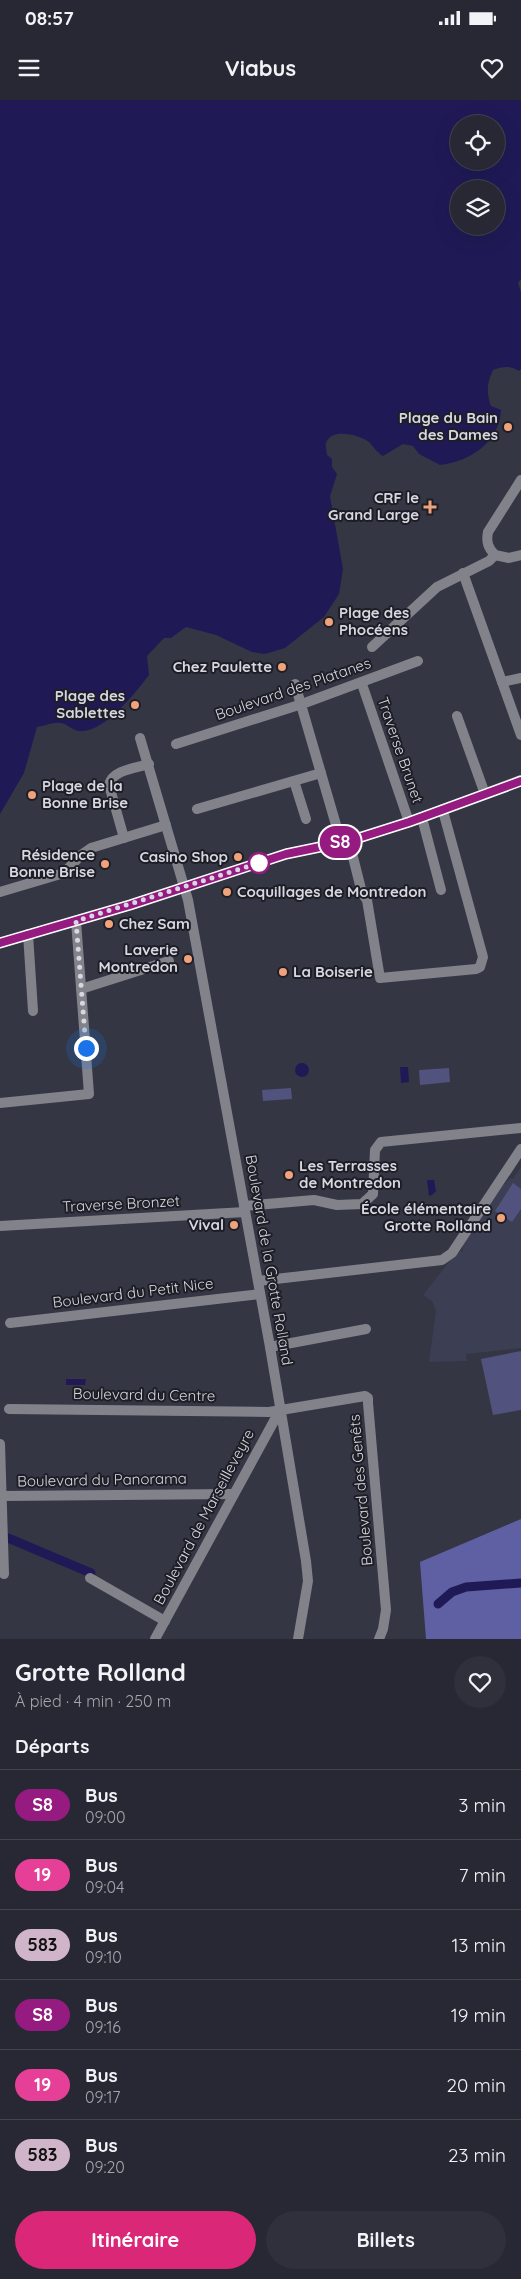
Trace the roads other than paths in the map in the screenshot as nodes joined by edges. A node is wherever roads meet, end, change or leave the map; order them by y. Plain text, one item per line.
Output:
1 (521, 480) edge
2 (495, 555) junction
3 (521, 555) edge
4 (463, 573) junction
5 (372, 647) dead end
6 (418, 661) dead end
7 (521, 678) edge
8 (502, 682) junction
9 (295, 684) dead end
10 (363, 687) dead end
11 (302, 704) junction
12 (457, 716) dead end
13 (521, 735) edge
14 (140, 738) dead end
15 (176, 744) dead end
16 (149, 764) junction
17 (321, 773) junction
18 (521, 780) edge
19 (294, 781) junction
20 (485, 794) junction
21 (197, 809) dead end
22 (443, 811) junction
23 (422, 818) junction
24 (306, 819) dead end
25 (409, 822) junction
26 (166, 825) junction
27 (124, 838) junction
28 (345, 841) junction
29 (185, 887) junction
30 (441, 890) dead end
31 (0, 892) edge
32 (76, 921) junction
33 (28, 934) junction
34 (0, 943) edge
35 (169, 961) dead end
36 (81, 989) junction
37 (33, 1011) dead end
38 (0, 1103) edge
39 (521, 1128) edge
40 (521, 1149) edge
41 (244, 1209) junction
42 (0, 1226) edge
43 (258, 1281) junction
44 (260, 1294) junction
45 (10, 1323) dead end
46 (366, 1329) dead end
47 (270, 1347) junction
48 (8, 1409) dead end
49 (280, 1410) junction
50 (0, 1444) edge
51 (233, 1494) junction
52 (2, 1496) junction
53 (3, 1571) edge
54 (90, 1578) dead end
55 (166, 1621) junction
56 (155, 1639) edge
57 (298, 1639) edge
58 (379, 1639) edge

1 - 2 street
2 - 3 street
2 - 4 street
4 - 5 street
4 - 8 street
6 - 11 street, Boulevard des Platanes
7 - 8 street
8 - 13 street
9 - 11 street
10 - 25 street, Traverse Brunet
11 - 15 street, Boulevard des Platanes
11 - 17 street
12 - 20 street
14 - 16 street, Boulevard de la Grotte Rolland
16 - 26 street, Boulevard de la Grotte Rolland
16 - 27 street
17 - 19 street
17 - 28 street
18 - 20 street
19 - 21 street
19 - 24 street
20 - 22 street
22 - 23 street
22 - 28 street
23 - 25 street
23 - 30 street
25 - 28 street
26 - 27 street
26 - 29 street, Boulevard de la Grotte Rolland
27 - 31 street
28 - 29 street
29 - 32 street
29 - 41 street, Boulevard de la Grotte Rolland
32 - 33 street
32 - 36 street
33 - 34 street
33 - 37 street
35 - 36 street
36 - 38 street
39 - 41 street, Traverse Bronzet
40 - 43 street
41 - 42 street, Traverse Bronzet
41 - 43 street, Boulevard de la Grotte Rolland
43 - 44 street, Boulevard de la Grotte Rolland
44 - 45 street, Boulevard du Petit Nice
44 - 47 street, Boulevard de la Grotte Rolland
46 - 47 street
47 - 49 street, Boulevard de la Grotte Rolland
48 - 49 street, Boulevard du Centre
49 - 51 street, Boulevard de Marseilleveyre
49 - 57 street, Boulevard de la Grotte Rolland
49 - 58 street, Boulevard des Genêts
50 - 52 street
51 - 52 street, Boulevard du Panorama
51 - 55 street, Boulevard de Marseilleveyre
52 - 53 street
54 - 55 street
55 - 56 street, Boulevard de Marseilleveyre

